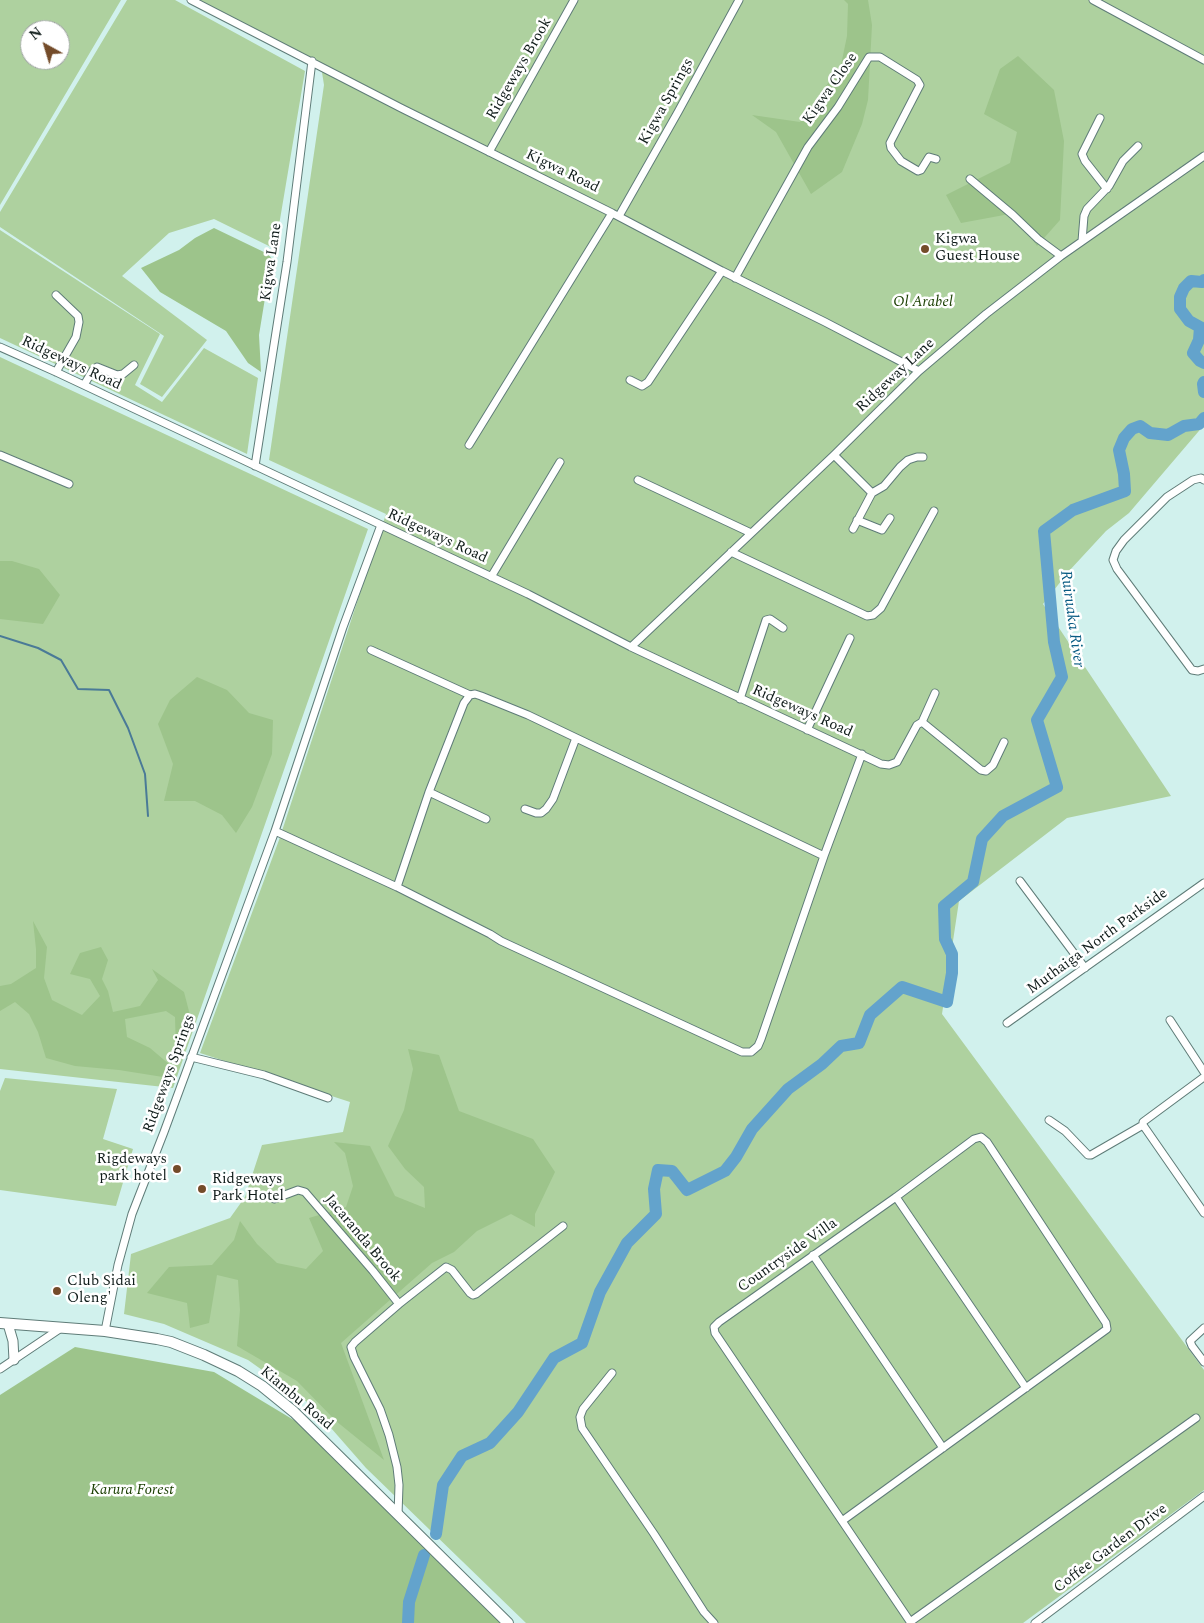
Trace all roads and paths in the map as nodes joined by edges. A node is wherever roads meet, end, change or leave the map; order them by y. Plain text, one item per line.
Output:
1 (191, 0) edge
2 (574, 0) edge
3 (739, 0) edge
4 (1093, 0) edge
5 (1204, 60) edge
6 (312, 61) junction
7 (1100, 118) dead end
8 (1138, 146) dead end
9 (489, 152) junction
10 (1204, 156) edge
11 (936, 159) dead end
12 (970, 179) dead end
13 (1107, 189) junction
14 (615, 215) junction
15 (1082, 241) junction
16 (1061, 256) junction
17 (722, 271) junction
18 (735, 278) junction
19 (56, 295) dead end
20 (0, 347) edge
21 (134, 366) dead end
22 (919, 371) junction
23 (56, 372) junction
24 (630, 380) dead end
25 (84, 385) junction
26 (469, 445) dead end
27 (0, 455) edge
28 (834, 455) junction
29 (923, 457) dead end
30 (560, 462) dead end
31 (255, 466) junction
32 (638, 480) dead end
33 (1204, 480) edge
34 (69, 484) dead end
35 (872, 494) junction
36 (934, 511) dead end
37 (890, 518) dead end
38 (856, 520) junction
39 (380, 526) junction
40 (853, 529) dead end
41 (751, 533) junction
42 (731, 552) junction
43 (490, 577) junction
44 (783, 628) dead end
45 (850, 638) dead end
46 (631, 647) junction
47 (371, 650) dead end
48 (1204, 669) edge
49 (934, 693) dead end
50 (470, 695) junction
51 (740, 699) junction
52 (922, 722) junction
53 (807, 730) junction
54 (576, 738) junction
55 (1004, 742) dead end
56 (862, 754) junction
57 (429, 792) junction
58 (525, 809) dead end
59 (486, 819) dead end
60 (275, 831) junction
61 (824, 856) junction
62 (1020, 881) dead end
63 (1204, 883) edge
64 (397, 887) junction
65 (1085, 968) junction
66 (1170, 1020) dead end
67 (1007, 1023) dead end
68 (191, 1057) junction
69 (1204, 1072) edge
70 (1204, 1077) edge
71 (328, 1098) dead end
72 (1049, 1120) dead end
73 (1143, 1124) junction
74 (896, 1197) junction
75 (274, 1199) dead end
76 (1204, 1214) edge
77 (563, 1226) dead end
78 (813, 1255) junction
79 (399, 1304) junction
80 (4, 1323) edge
81 (61, 1328) junction
82 (1204, 1328) edge
83 (105, 1331) junction
84 (14, 1360) junction
85 (1204, 1362) edge
86 (0, 1368) edge
87 (612, 1373) dead end
88 (1026, 1388) junction
89 (1196, 1418) dead end
90 (943, 1448) junction
91 (1204, 1496) edge
92 (398, 1515) junction
93 (842, 1520) junction
94 (508, 1623) edge
95 (714, 1623) edge
96 (911, 1623) edge
97 (1035, 1623) edge

1 - 6 street, Kigwa Road
2 - 9 street, Ridgeways Brook
3 - 14 street, Kigwa Springs
4 - 5 street
6 - 9 street, Kigwa Road
6 - 31 street, Kigwa Lane
7 - 13 street
8 - 13 street
9 - 14 street, Kigwa Road
10 - 15 street, Ridgeway Lane
11 - 18 street, Kigwa Close
12 - 16 street
13 - 15 street
14 - 17 street, Kigwa Road
14 - 26 street, Kigwa Springs
15 - 16 street, Ridgeway Lane
16 - 22 street, Ridgeway Lane
17 - 18 street, Kigwa Road
17 - 24 street
18 - 22 street, Kigwa Road
19 - 23 street
20 - 23 street, Ridgeways Road
21 - 25 street
22 - 28 street, Ridgeway Lane
23 - 25 street, Ridgeways Road
25 - 31 street, Ridgeways Road
27 - 34 street
28 - 35 street
28 - 41 street, Ridgeway Lane
29 - 35 street
30 - 43 street
31 - 39 street, Ridgeways Road
32 - 41 street
33 - 48 street
35 - 38 street
36 - 42 street
37 - 38 street
38 - 40 street
39 - 43 street, Ridgeways Road
39 - 60 street, Ridgeways Springs
41 - 42 street, Ridgeway Lane
42 - 46 street, Ridgeway Lane
43 - 46 street, Ridgeways Road
44 - 51 street
45 - 53 street
46 - 51 street, Ridgeways Road
47 - 50 street
49 - 52 street
50 - 54 street
50 - 57 street
51 - 53 street, Ridgeways Road
52 - 55 street
52 - 56 street, Ridgeways Road
53 - 56 street, Ridgeways Road
54 - 58 street
54 - 61 street
56 - 61 street
57 - 59 street
57 - 64 street
60 - 64 street
60 - 68 street, Ridgeways Springs
61 - 64 street
62 - 65 street
63 - 65 street, Muthaiga North Parkside
65 - 67 street, Muthaiga North Parkside
66 - 69 street
68 - 71 street
68 - 83 street, Ridgeways Springs
70 - 73 street
72 - 73 street
73 - 76 street
74 - 78 street, Countryside Villa
74 - 88 street
74 - 88 street, Countryside Villa
75 - 79 street, Jacaranda Brook
77 - 79 street, Jacaranda Brook
78 - 90 street
78 - 93 street, Countryside Villa
79 - 92 street, Jacaranda Brook
80 - 81 highway, Kiambu Road
80 - 84 main road
81 - 83 highway, Kiambu Road
81 - 84 street
82 - 85 street
83 - 92 highway, Kiambu Road
84 - 86 street
87 - 95 street
88 - 90 street
89 - 96 street, Countryside Villa
90 - 93 street
91 - 97 street, Coffee Garden Drive
92 - 94 highway, Kiambu Road
93 - 96 street, Countryside Villa

